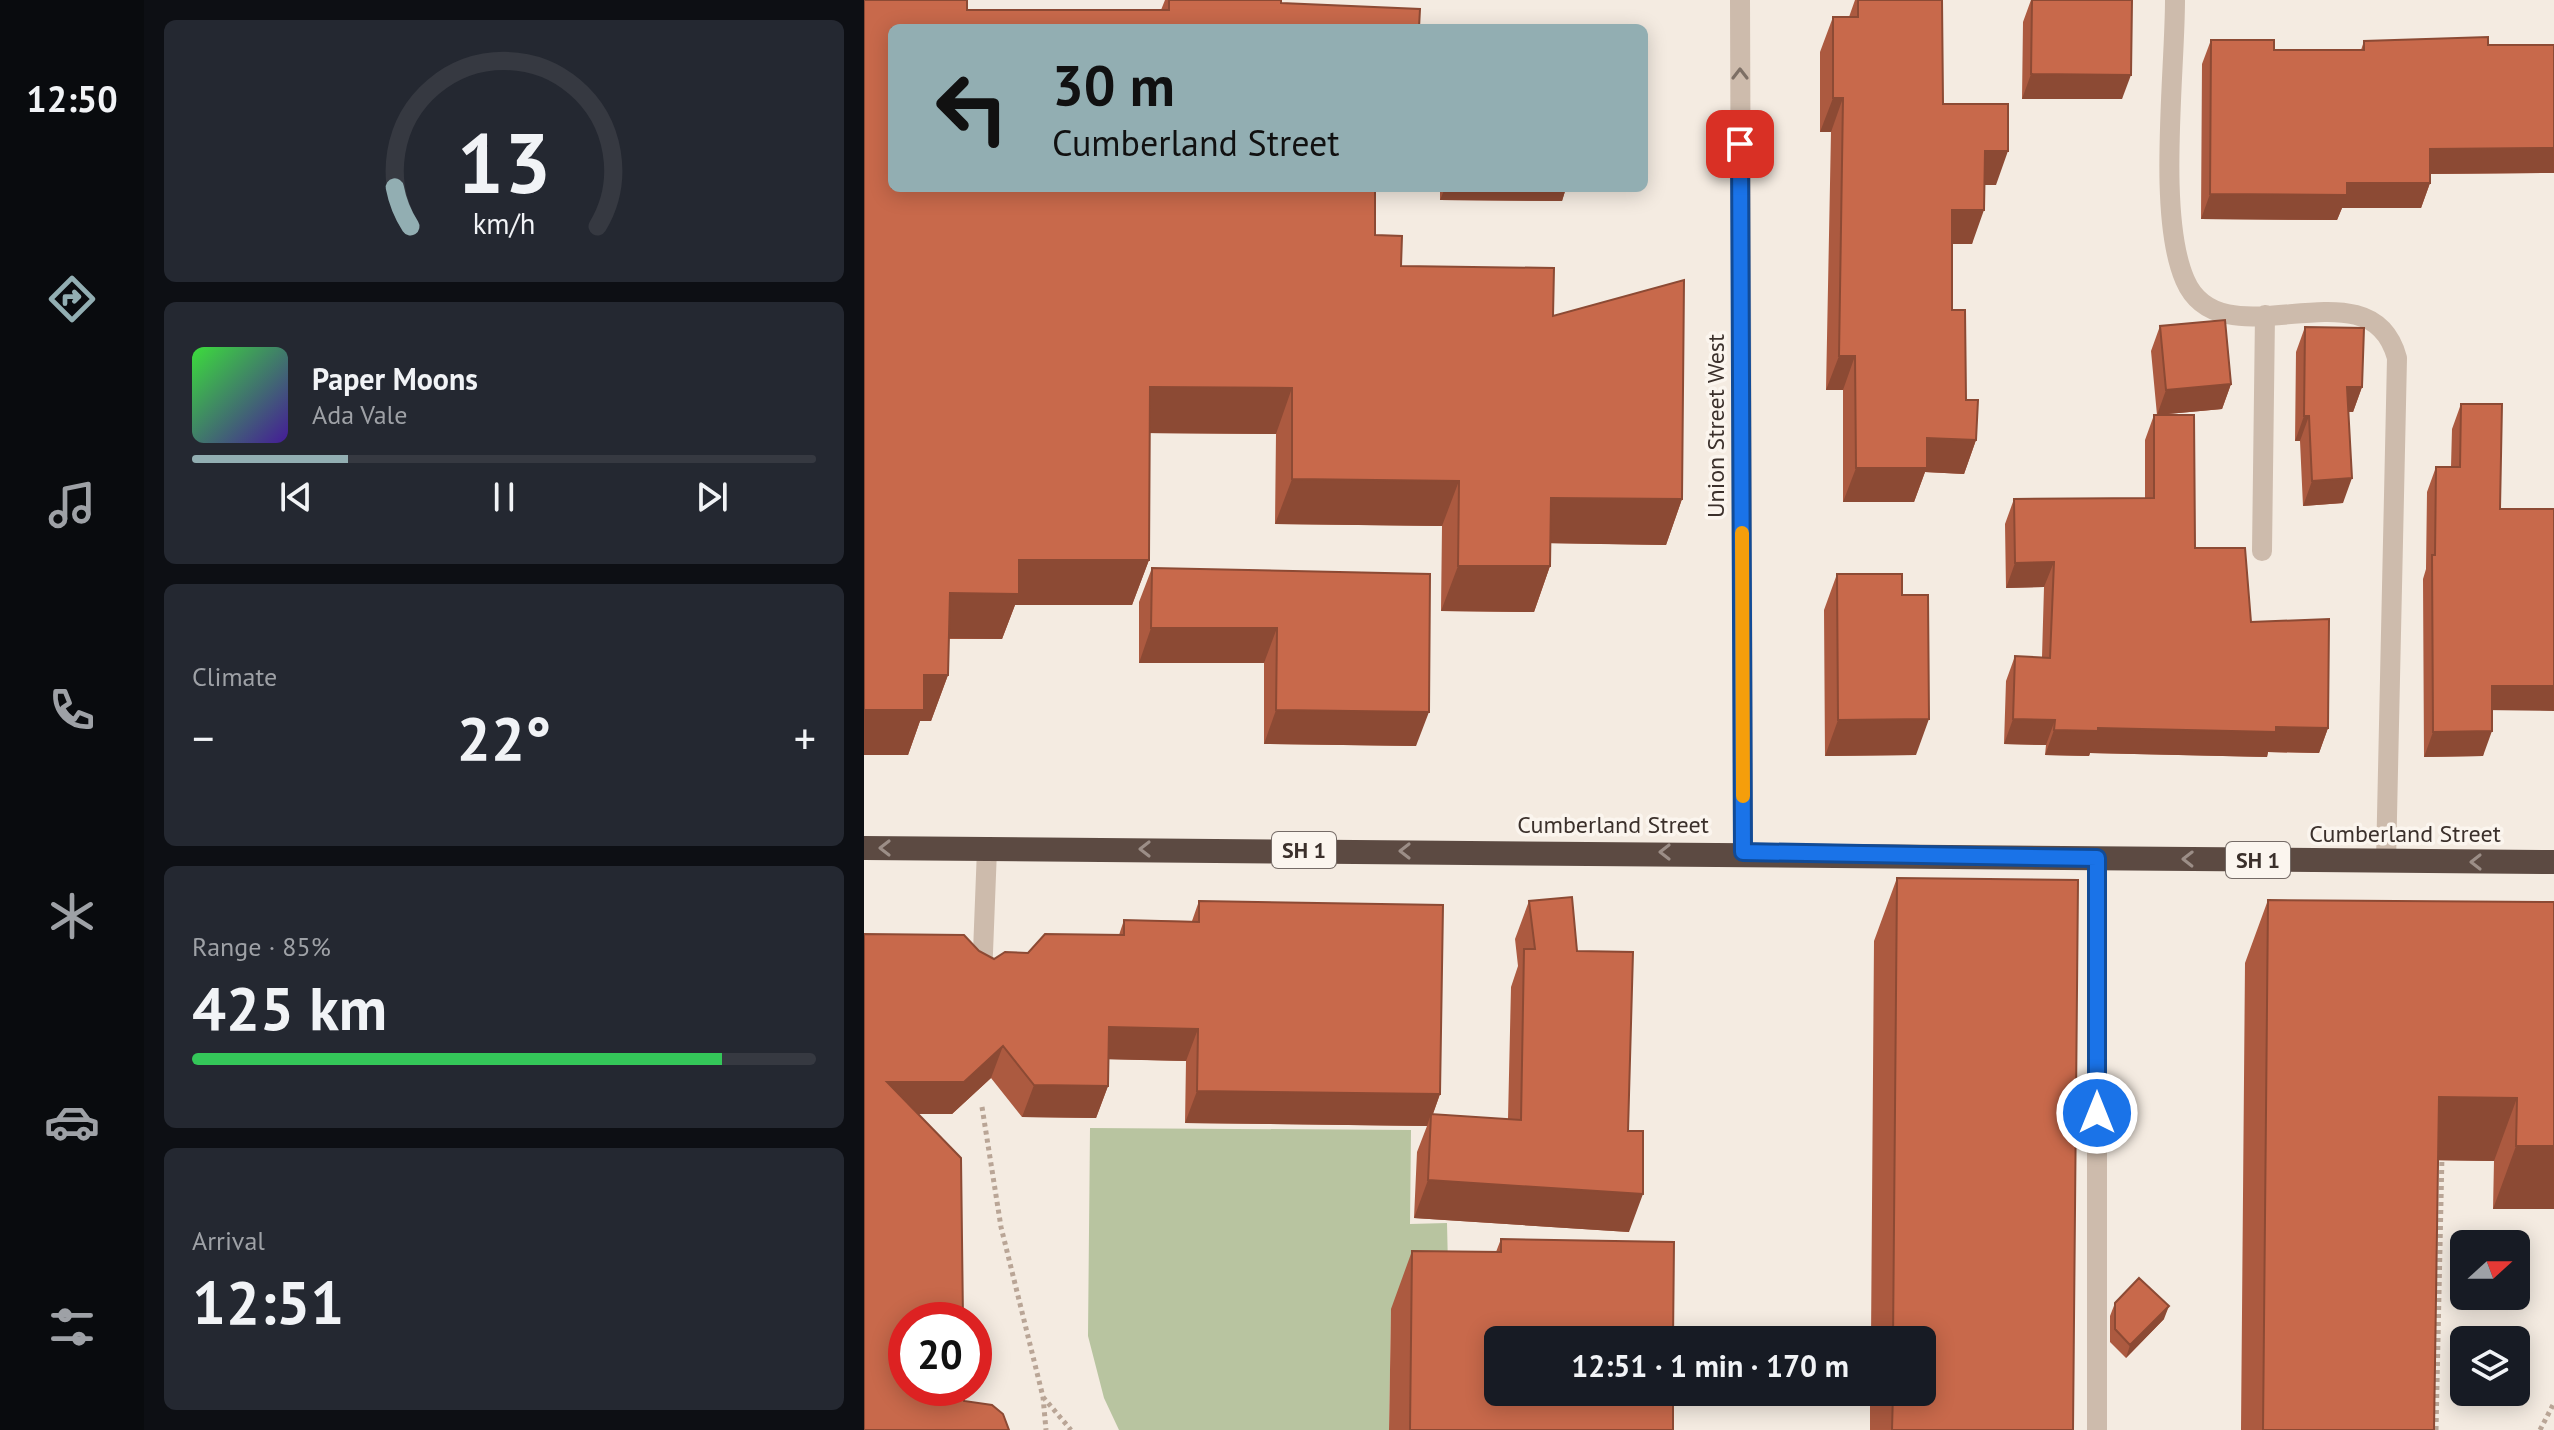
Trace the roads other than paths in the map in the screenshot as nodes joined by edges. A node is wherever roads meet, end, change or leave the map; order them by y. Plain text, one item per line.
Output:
1 (1740, 0) edge
2 (2175, 0) edge
3 (2265, 315) junction
4 (2262, 551) dead end
5 (864, 848) edge
6 (987, 849) junction
7 (1743, 852) junction
8 (2097, 858) junction
9 (2386, 862) junction
10 (2554, 862) edge
11 (982, 978) edge
12 (2097, 1430) edge

7 -> 1 street, Union Street West
2 - 3 street
3 - 4 street
3 - 9 street
6 -> 5 highway, Cumberland Street / SH 1
7 -> 6 highway, Cumberland Street / SH 1
6 - 11 street
7 - 8 highway, Cumberland Street / SH 1
9 -> 8 highway, Cumberland Street / SH 1
8 - 12 street
10 -> 9 highway, Cumberland Street / SH 1

